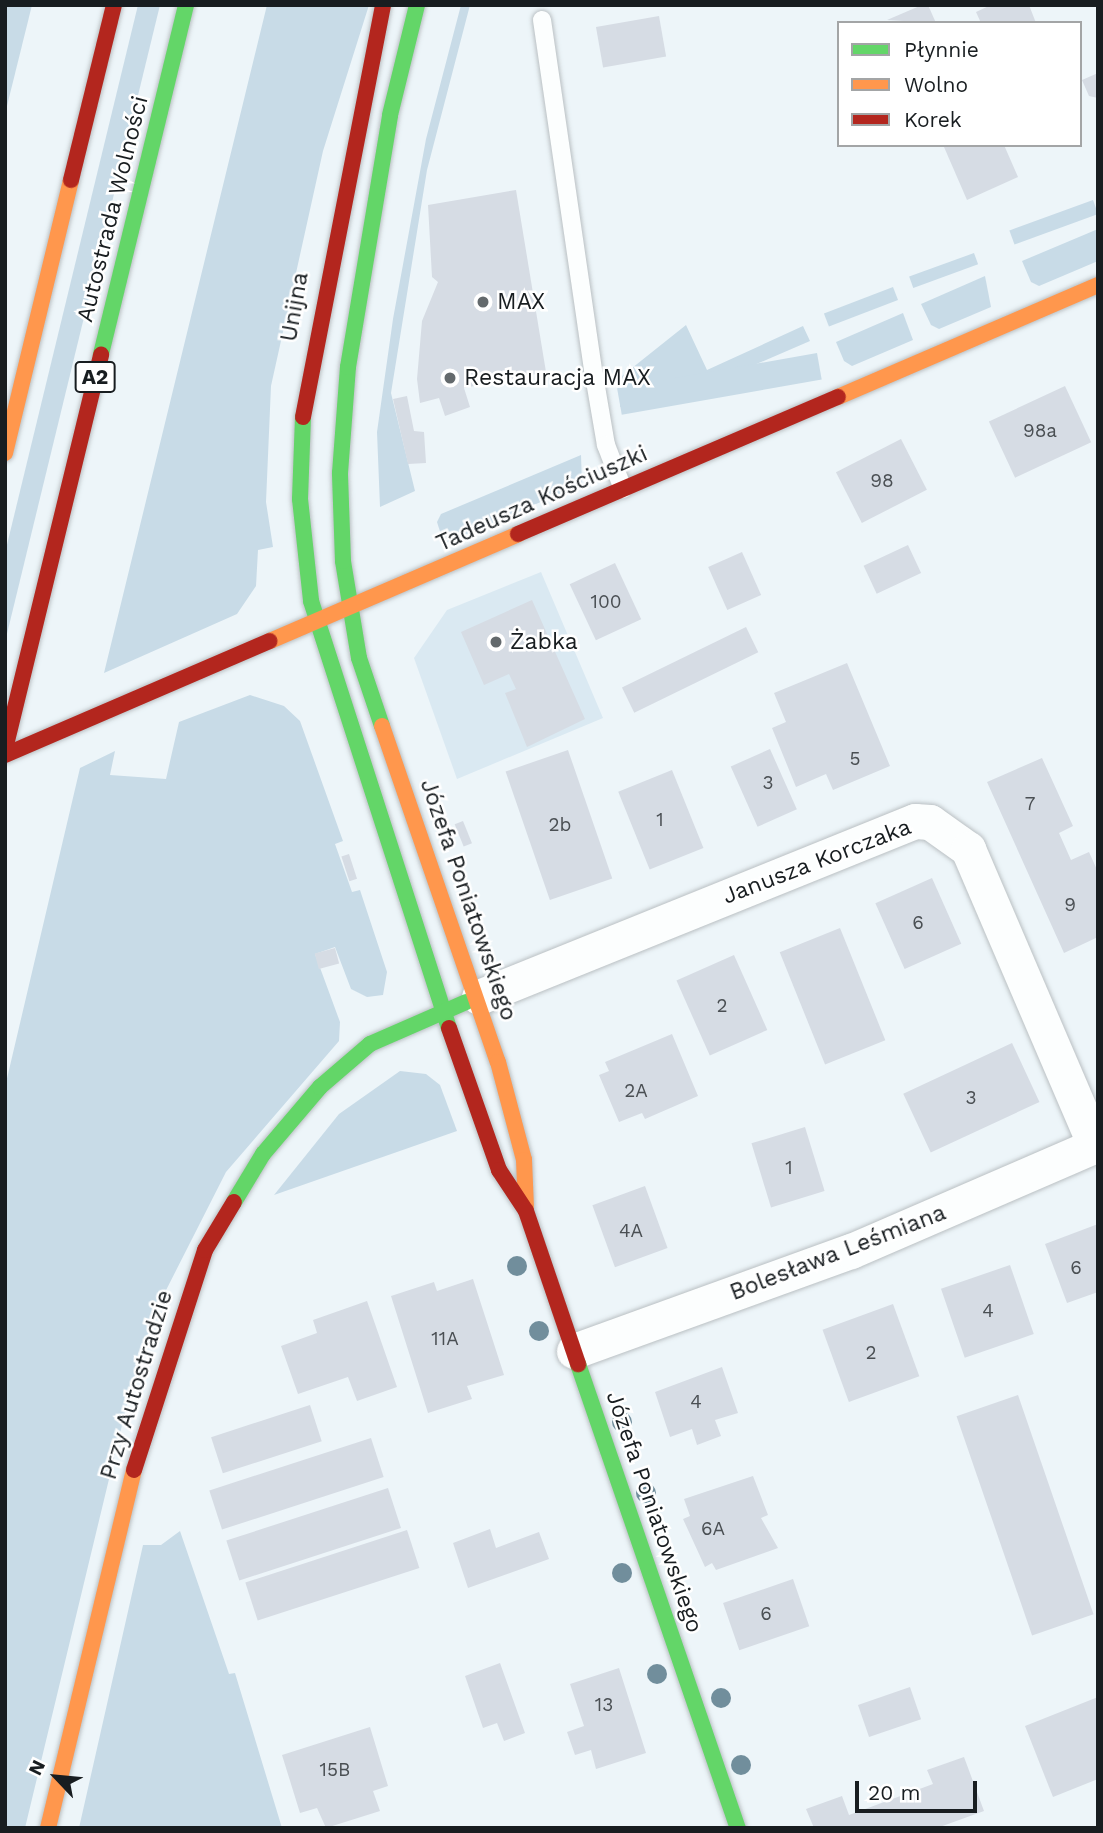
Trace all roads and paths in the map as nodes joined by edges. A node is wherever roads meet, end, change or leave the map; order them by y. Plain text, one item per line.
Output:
1 (114, 5) edge
2 (186, 5) edge
3 (383, 5) edge
4 (417, 5) edge
5 (542, 20) dead end
6 (1098, 285) edge
7 (5, 453) edge
8 (623, 489) junction
9 (348, 608) junction
10 (315, 622) junction
11 (5, 749) edge
12 (5, 755) edge
13 (478, 997) junction
14 (443, 1010) junction
15 (1097, 1145) edge
16 (526, 1211) junction
17 (574, 1351) junction
18 (48, 1828) edge
19 (738, 1828) edge

1 - 7 main road, Autostrada Wolności
2 - 11 main road, Autostrada Wolności / A2
3 - 10 main road, Unijna
4 - 9 main road
5 - 8 lane
6 - 8 main road, Tadeusza Kościuszki
8 - 9 main road, Tadeusza Kościuszki
9 - 10 main road, Tadeusza Kościuszki
9 - 13 main road, Józefa Poniatowskiego
10 - 12 main road, Tadeusza Kościuszki
10 - 14 main road, Józefa Poniatowskiego
13 - 14 main road, Przy Autostradzie
13 - 15 street, Janusza Korczaka
13 - 16 main road, Józefa Poniatowskiego
14 - 16 main road, Józefa Poniatowskiego
14 - 18 main road, Przy Autostradzie
15 - 17 street, Bolesława Leśmiana
16 - 17 main road, Józefa Poniatowskiego
17 - 19 main road, Józefa Poniatowskiego

